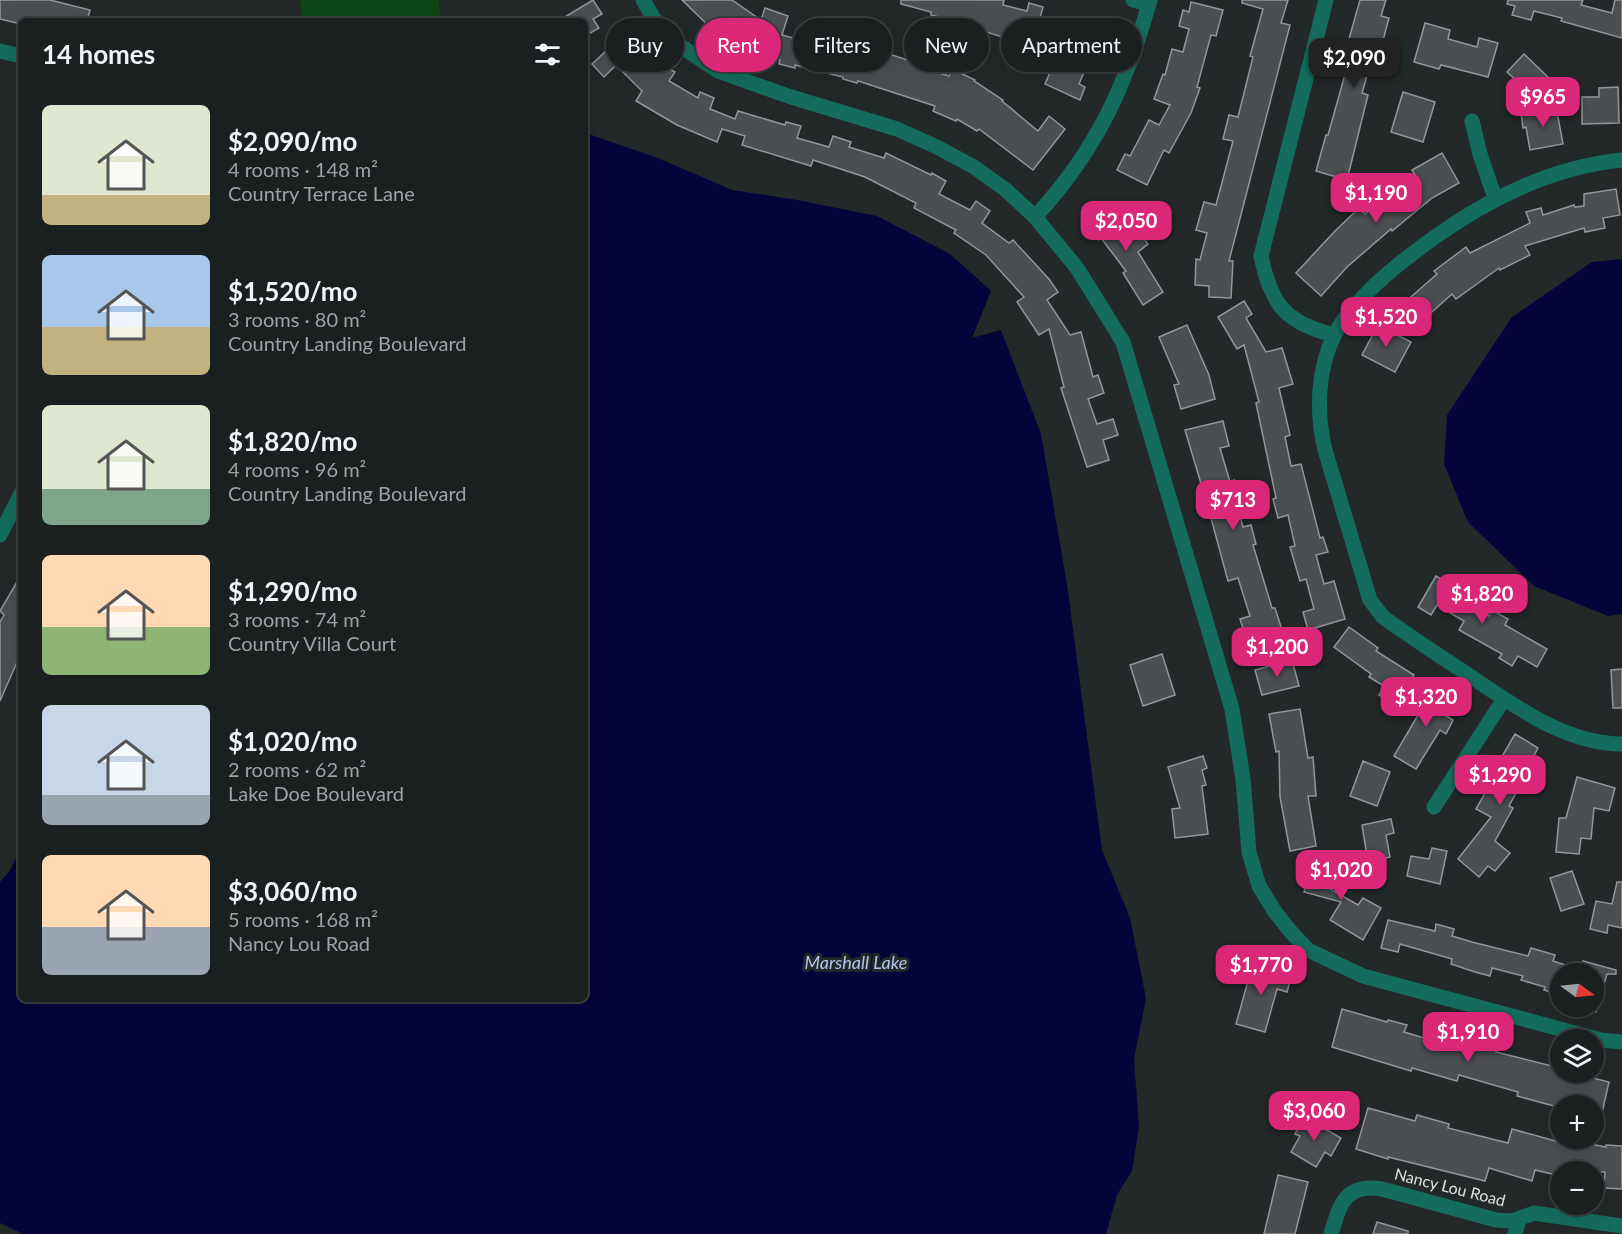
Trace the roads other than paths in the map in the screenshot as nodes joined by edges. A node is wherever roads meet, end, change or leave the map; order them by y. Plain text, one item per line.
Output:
1 (643, 0) edge
2 (1133, 0) edge
3 (1326, 0) edge
4 (1149, 2) edge
5 (0, 51) edge
6 (18, 55) edge
7 (1472, 121) dead end
8 (1622, 160) edge
9 (1495, 198) junction
10 (1035, 217) junction
11 (1334, 335) junction
12 (18, 500) edge
13 (0, 535) edge
14 (1504, 699) junction
15 (1622, 744) edge
16 (1434, 807) dead end
17 (1622, 1042) edge
18 (1622, 1226) edge
19 (1517, 1227) edge
20 (1331, 1234) edge

1 - 10 street
2 - 4 street
3 - 11 street
4 - 10 street
5 - 6 street
7 - 9 street
8 - 9 street
9 - 11 street
10 - 17 street
11 - 14 street
12 - 13 street
14 - 15 street
14 - 16 street
18 - 19 street, Nancy Lou Road
19 - 20 street, Nancy Lou Road

